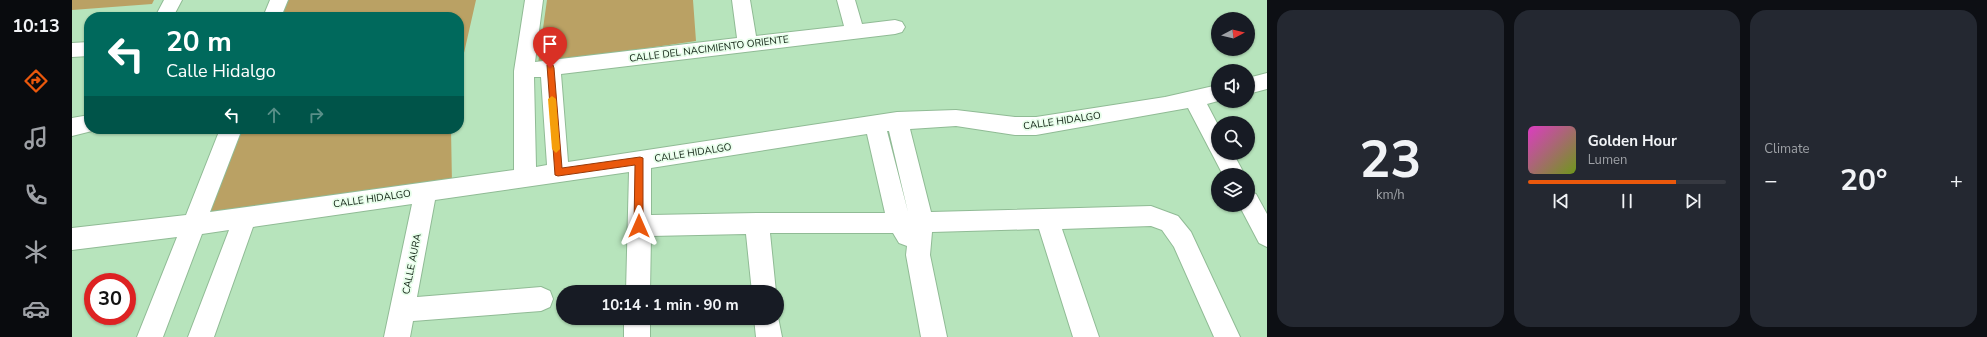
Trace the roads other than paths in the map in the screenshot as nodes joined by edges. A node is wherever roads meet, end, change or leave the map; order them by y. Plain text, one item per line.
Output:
1 (173, 0) edge
2 (279, 0) edge
3 (534, 0) edge
4 (741, 0) edge
5 (846, 0) edge
6 (167, 12) edge
7 (274, 12) edge
8 (895, 27) dead end
9 (855, 32) junction
10 (747, 44) junction
11 (84, 49) edge
12 (72, 50) edge
13 (550, 68) junction
14 (524, 71) junction
15 (1267, 81) edge
16 (1255, 84) edge
17 (1211, 94) edge
18 (1193, 98) junction
19 (897, 121) junction
20 (875, 124) junction
21 (84, 125) edge
22 (72, 127) edge
23 (1211, 132) edge
24 (229, 134) edge
25 (640, 161) junction
26 (558, 172) junction
27 (525, 177) junction
28 (426, 191) junction
29 (1254, 212) edge
30 (245, 218) junction
31 (1047, 219) junction
32 (757, 223) junction
33 (911, 223) junction
34 (195, 225) junction
35 (639, 226) junction
36 (1267, 236) edge
37 (72, 239) edge
38 (638, 285) edge
39 (763, 285) edge
40 (541, 299) dead end
41 (402, 310) junction
42 (637, 325) edge
43 (768, 325) edge
44 (150, 337) edge
45 (201, 337) edge
46 (397, 337) edge
47 (637, 337) edge
48 (769, 337) edge
49 (934, 337) edge
50 (1086, 337) edge
51 (1227, 337) edge

1 - 6 street
2 - 7 street
3 - 14 street
4 - 10 street
5 - 9 street
8 - 9 street, CALLE DEL NACIMIENTO ORIENTE
9 - 10 street, CALLE DEL NACIMIENTO ORIENTE
10 - 13 street, CALLE DEL NACIMIENTO ORIENTE
11 - 12 street
13 - 14 street, CALLE DEL NACIMIENTO ORIENTE
13 - 26 street
14 - 27 street
15 - 16 street
17 - 18 street, CALLE HIDALGO
18 - 19 street, CALLE HIDALGO
18 - 23 street
19 - 20 street, CALLE HIDALGO
19 - 33 street
20 - 25 street, CALLE HIDALGO
20 - 33 street
21 - 22 street
24 - 34 street
25 - 26 street, CALLE HIDALGO
25 - 35 street
26 - 27 street, CALLE HIDALGO
27 - 28 street, CALLE HIDALGO
28 - 30 street, CALLE HIDALGO
28 - 41 street, CALLE AURA
29 - 36 street
30 - 34 street, CALLE HIDALGO
30 - 45 street
31 - 33 street
31 - 50 street
31 - 51 street
32 - 33 street
32 - 35 street
32 - 39 street
33 - 49 street
34 - 37 street, CALLE HIDALGO
34 - 44 street
35 - 38 street
40 - 41 street
41 - 46 street, CALLE AURA
42 - 47 street
43 - 48 street

